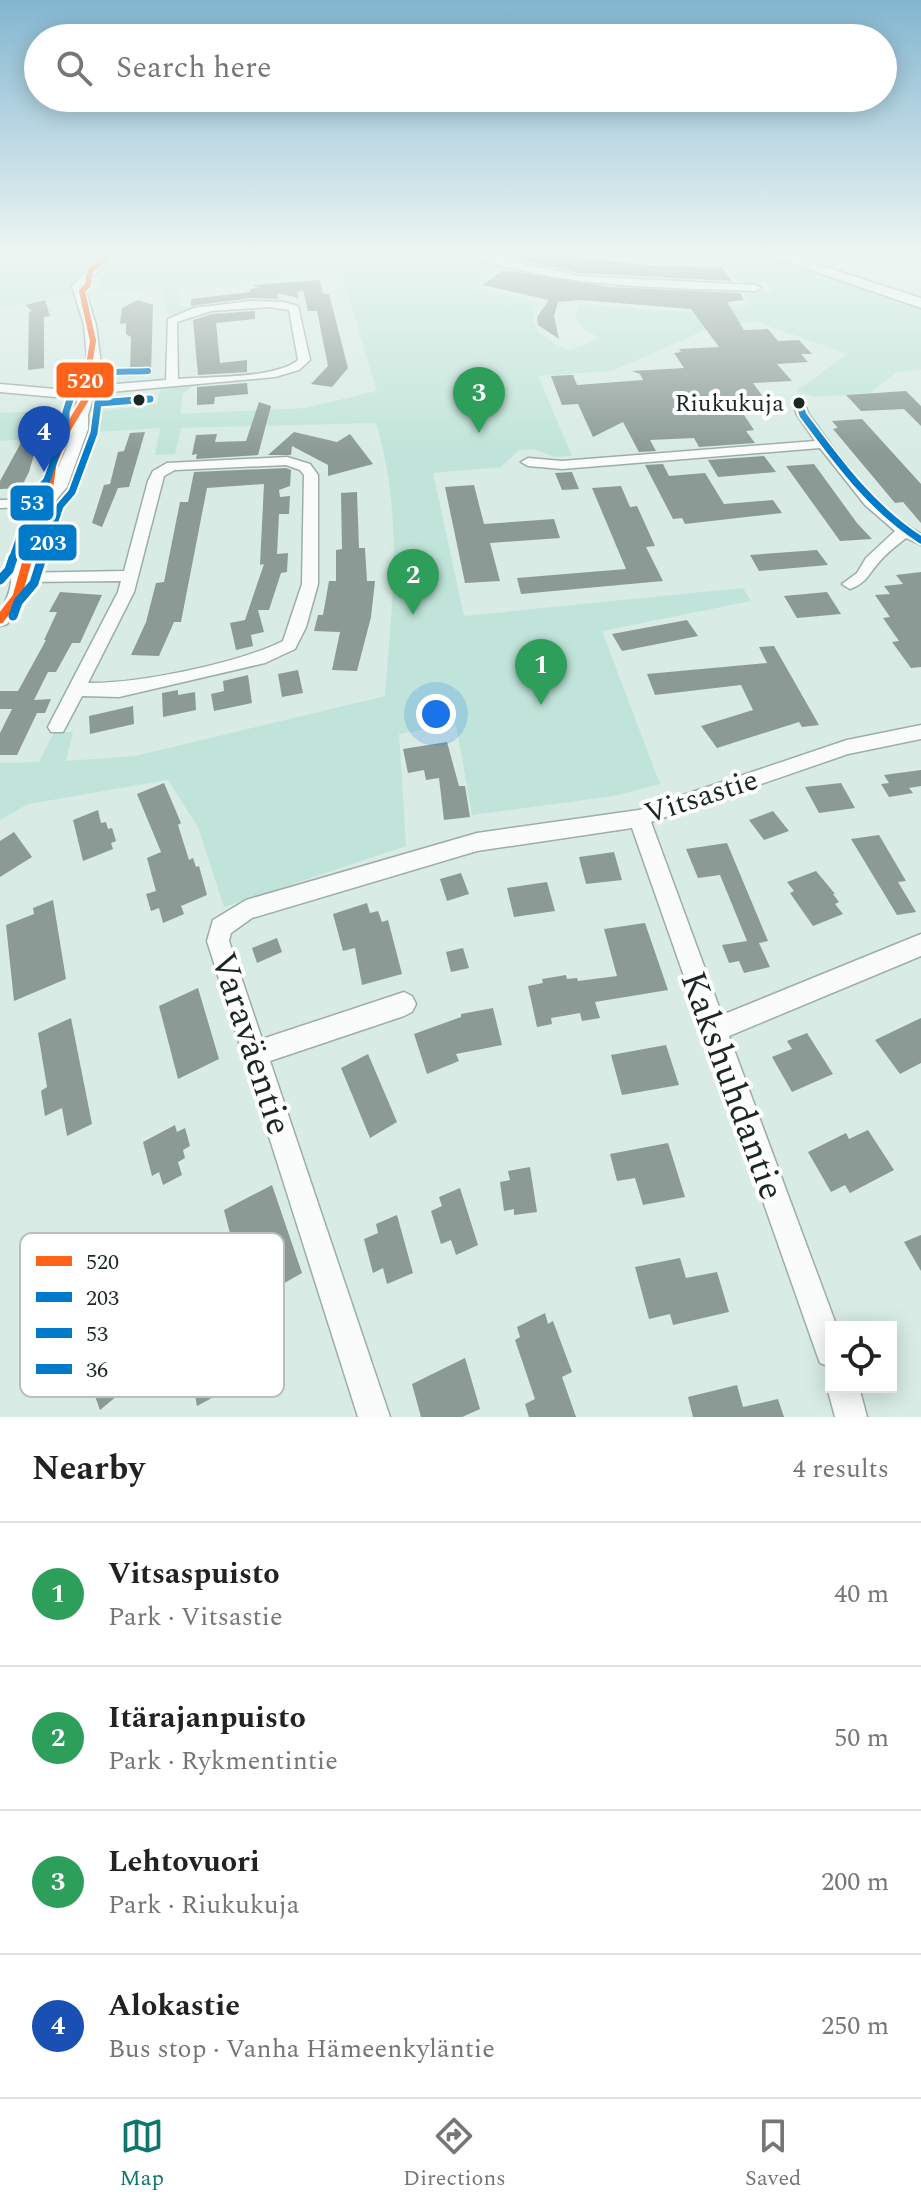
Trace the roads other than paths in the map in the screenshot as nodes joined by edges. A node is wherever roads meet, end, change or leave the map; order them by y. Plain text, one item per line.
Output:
1 (89, 321) edge
2 (172, 321) edge
3 (297, 321) edge
4 (172, 383) junction
5 (0, 388) edge
6 (88, 388) junction
7 (799, 403) dead end
8 (824, 444) junction
9 (528, 462) dead end
10 (47, 501) junction
11 (0, 504) edge
12 (903, 532) junction
13 (921, 540) edge
14 (130, 576) junction
15 (20, 579) junction
16 (850, 584) dead end
17 (0, 611) edge
18 (0, 619) edge
19 (77, 689) junction
20 (57, 727) dead end
21 (921, 732) edge
22 (639, 818) junction
23 (477, 842) joint
24 (921, 945) edge
25 (404, 1004) dead end
26 (714, 1030) junction
27 (256, 1053) junction
28 (825, 1335) edge
29 (845, 1393) edge
30 (374, 1417) edge
31 (851, 1417) edge

1 - 6 street
2 - 4 street
3 - 4 street
4 - 6 street
5 - 6 street
6 - 10 street
7 - 8 street
8 - 9 street
8 - 12 street
10 - 11 street
10 - 15 street
12 - 13 street
12 - 16 street
14 - 15 street
14 - 19 street
14 - 19 street
15 - 17 street
15 - 18 street
19 - 20 street
21 - 22 street, Vitsastie
22 - 23 street, Vitsastie
22 - 26 street, Kakshuhdantie
23 - 27 street, Varaväentie
24 - 26 street
25 - 27 street
26 - 28 street, Kakshuhdantie
27 - 30 street, Varaväentie
29 - 31 street

